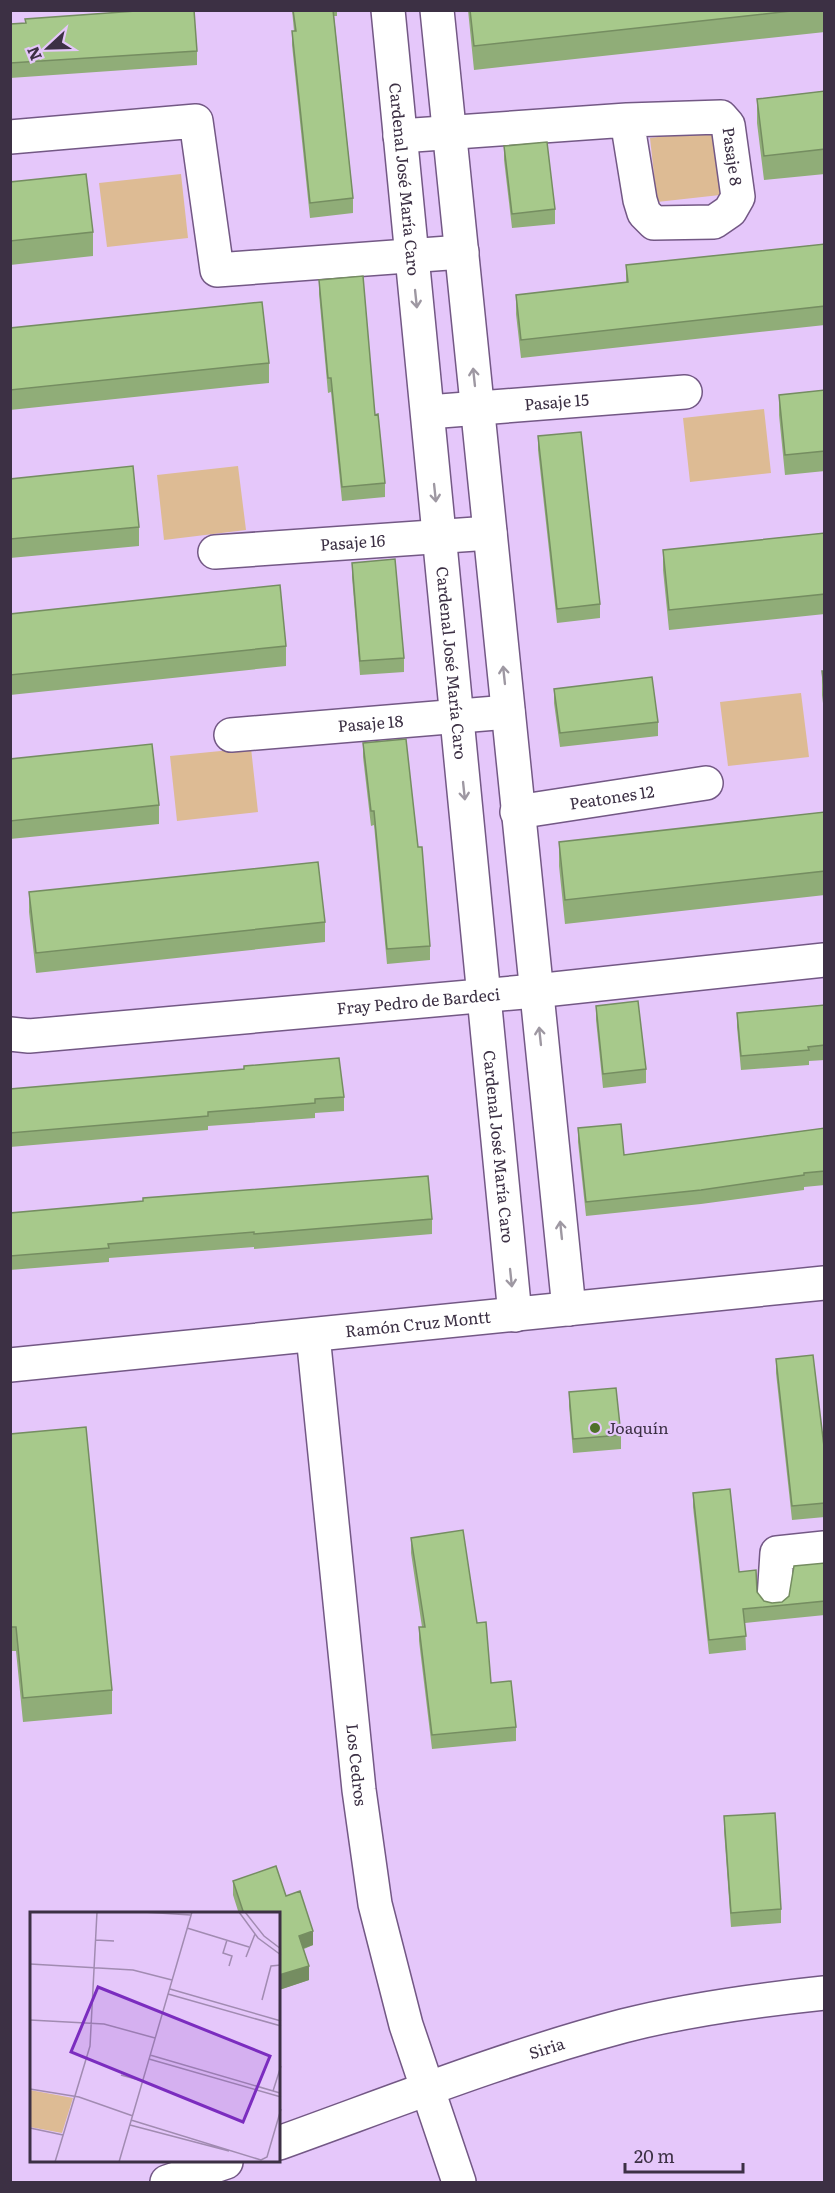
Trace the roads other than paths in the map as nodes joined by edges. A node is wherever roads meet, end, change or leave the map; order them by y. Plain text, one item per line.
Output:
1 (388, 10) edge
2 (437, 10) edge
3 (627, 120) dead end
4 (450, 132) junction
5 (400, 136) junction
6 (10, 137) edge
7 (462, 252) junction
8 (412, 255) junction
9 (685, 392) dead end
10 (478, 408) junction
11 (428, 412) junction
12 (490, 533) junction
13 (440, 537) junction
14 (215, 552) dead end
15 (508, 712) junction
16 (457, 716) junction
17 (231, 735) dead end
18 (706, 783) dead end
19 (518, 812) junction
20 (825, 960) edge
21 (535, 992) junction
22 (484, 996) junction
23 (10, 1034) edge
24 (825, 1283) edge
25 (569, 1310) junction
26 (515, 1315) junction
27 (313, 1335) junction
28 (10, 1365) edge
29 (825, 1548) edge
30 (774, 1599) dead end
31 (825, 1993) edge
32 (428, 2090) junction
33 (280, 2143) edge
34 (223, 2163) edge
35 (167, 2182) edge
36 (459, 2182) edge

1 - 5 street, Cardenal José María Caro
2 - 4 street
3 - 4 street
4 - 5 street
4 - 7 street
5 - 8 street, Cardenal José María Caro
6 - 8 street
7 - 8 street
10 -> 7 street
8 -> 11 street, Cardenal José María Caro
9 - 10 street, Pasaje 15
10 - 11 street, Pasaje 15
10 - 12 street
11 -> 13 street, Cardenal José María Caro
12 - 13 street, Pasaje 16
15 -> 12 street
13 - 14 street, Pasaje 16
13 - 16 street, Cardenal José María Caro
15 - 16 street, Pasaje 18
15 - 19 street
16 - 17 street, Pasaje 18
16 -> 22 street, Cardenal José María Caro
18 - 19 street, Peatones 12
19 - 21 street
20 - 21 street, Fray Pedro de Bardeci
21 - 22 street, Fray Pedro de Bardeci
25 -> 21 street
22 - 23 street, Fray Pedro de Bardeci
22 -> 26 street, Cardenal José María Caro
24 - 25 street, Ramón Cruz Montt
25 - 26 street, Ramón Cruz Montt
26 - 27 street, Ramón Cruz Montt
27 - 28 street, Ramón Cruz Montt
27 - 32 street, Los Cedros
29 - 30 street
31 - 32 street, Siria
32 - 33 street, Siria
32 - 36 street, Los Cedros
34 - 35 street

